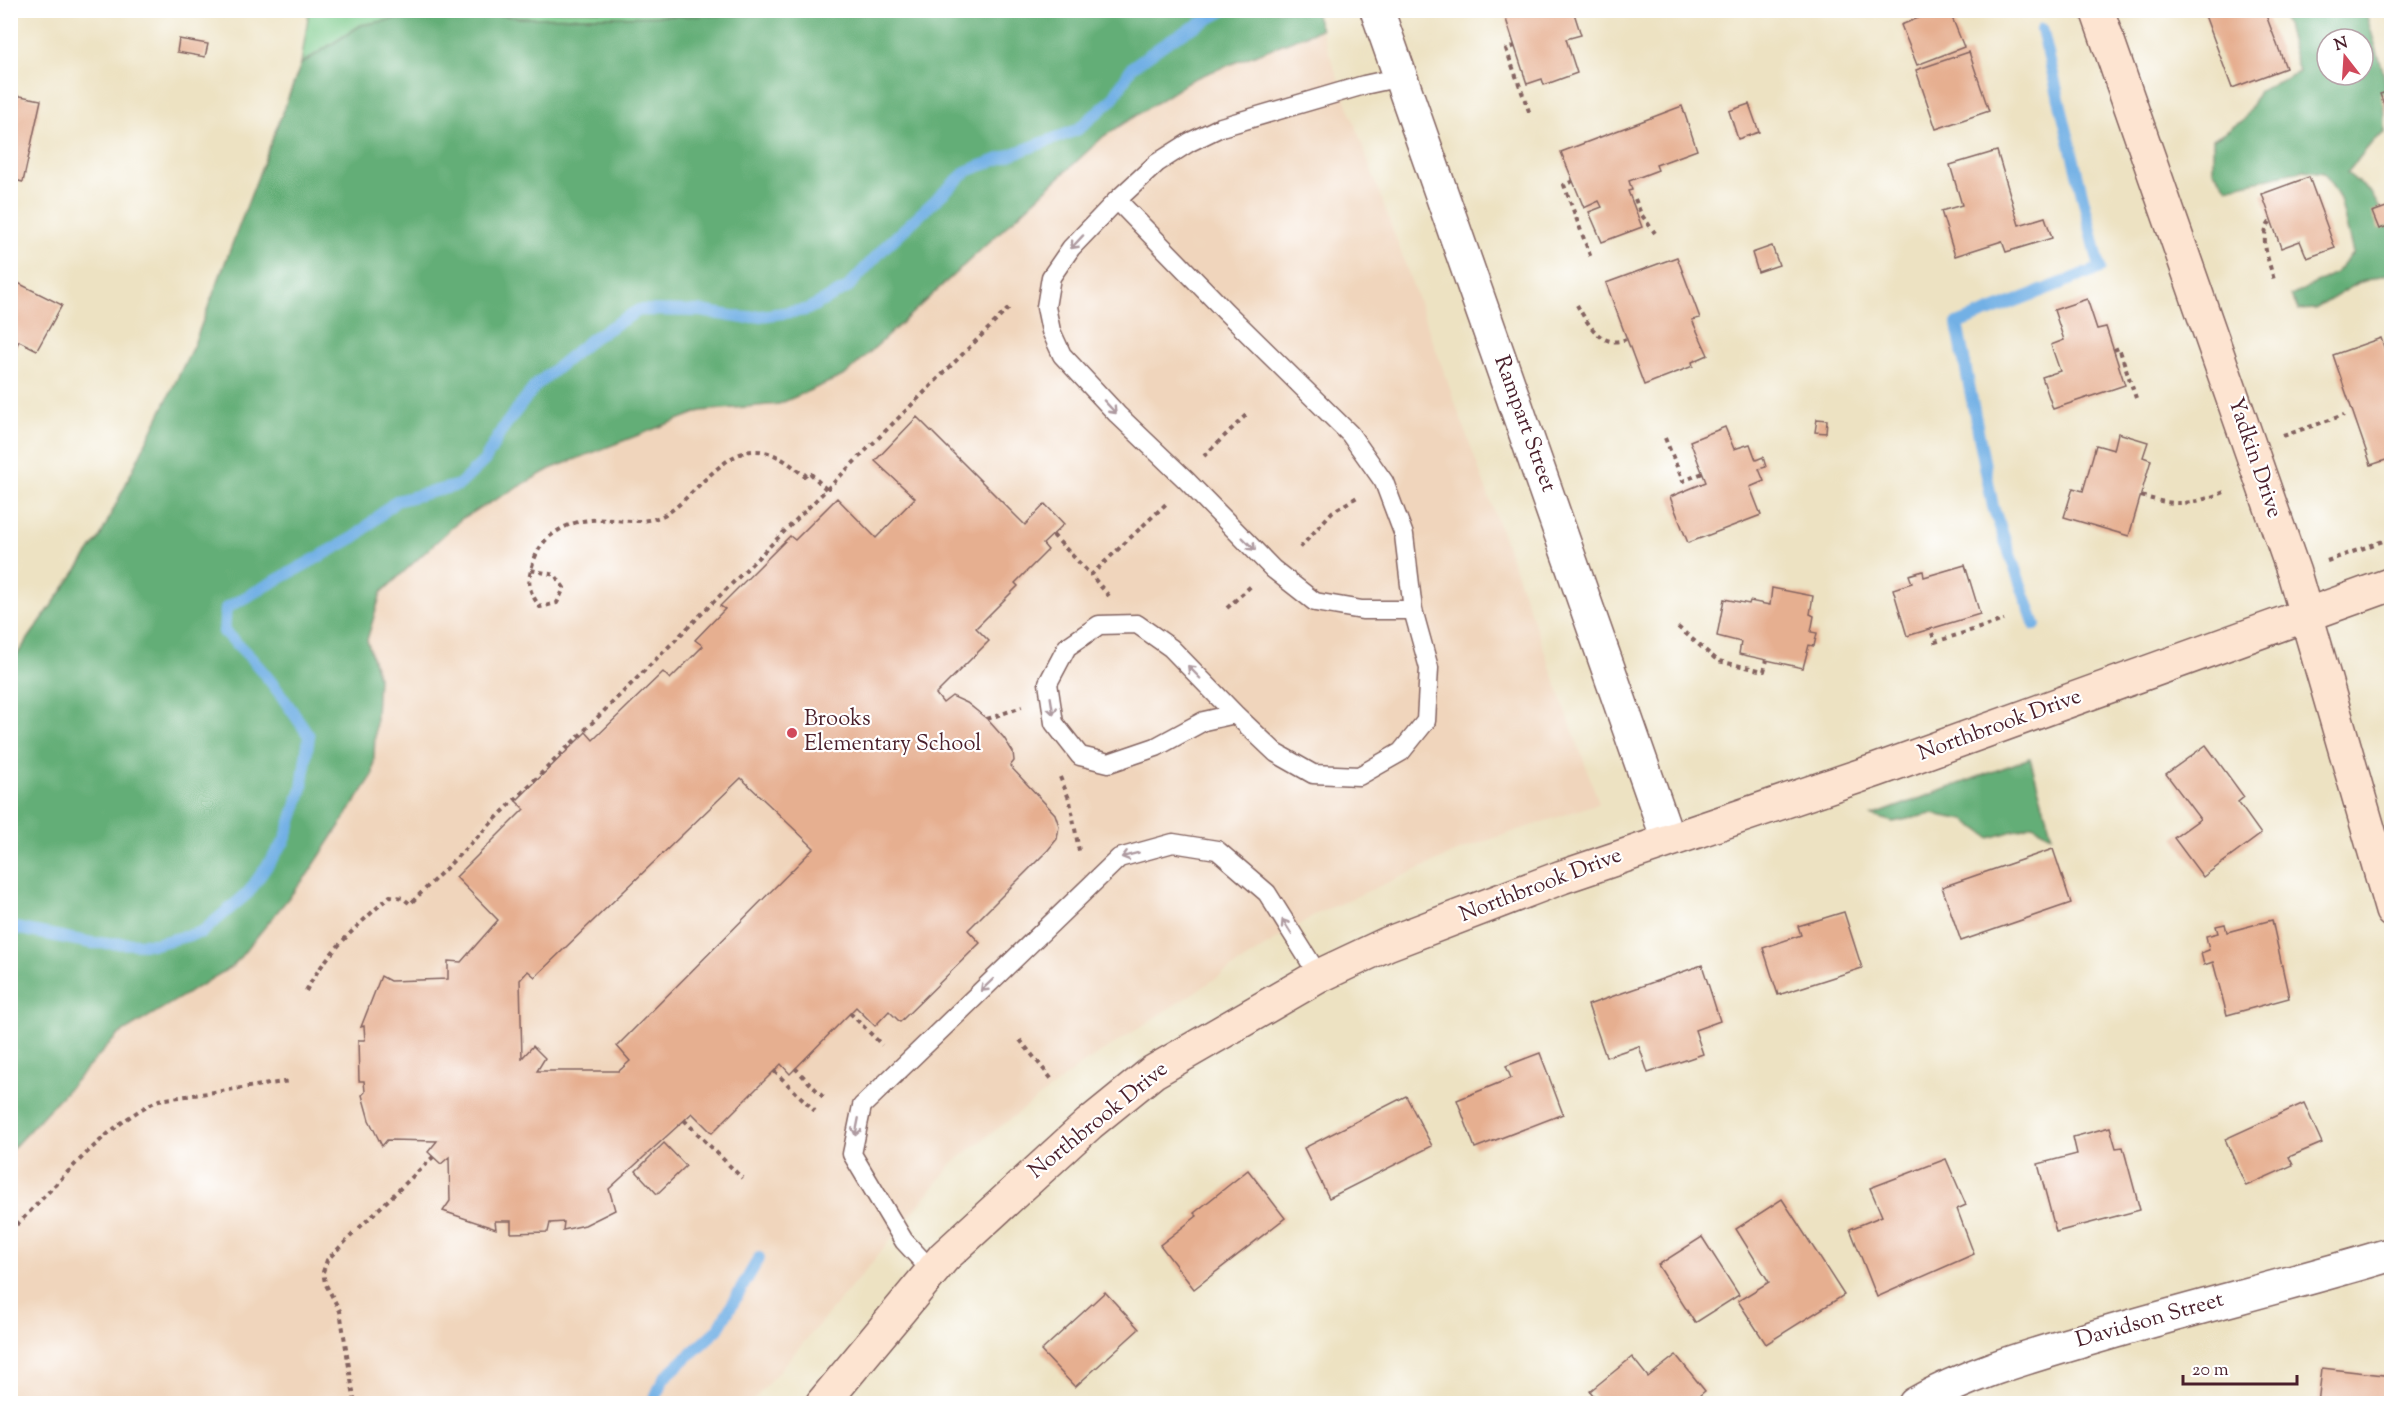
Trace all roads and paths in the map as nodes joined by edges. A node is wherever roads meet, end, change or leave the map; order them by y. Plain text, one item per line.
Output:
1 (1377, 10) edge
2 (2097, 10) edge
3 (1515, 46) dead end
4 (1401, 77) junction
5 (1530, 114) dead end
6 (1573, 181) dead end
7 (1635, 199) dead end
8 (1117, 200) junction
9 (2270, 222) dead end
10 (1655, 233) dead end
11 (1591, 258) dead end
12 (2274, 280) dead end
13 (1577, 305) dead end
14 (1011, 306) dead end
15 (1626, 339) dead end
16 (2114, 350) dead end
17 (2136, 398) dead end
18 (1246, 415) dead end
19 (2344, 415) dead end
20 (1665, 438) dead end
21 (2250, 447) junction
22 (1203, 457) dead end
23 (1703, 473) dead end
24 (2261, 478) junction
25 (826, 489) junction
26 (1362, 495) dead end
27 (2141, 496) dead end
28 (1170, 501) dead end
29 (1053, 535) dead end
30 (2391, 538) edge
31 (1300, 549) dead end
32 (2324, 562) dead end
33 (531, 570) junction
34 (1091, 575) junction
35 (2391, 584) edge
36 (1251, 586) dead end
37 (1112, 599) dead end
38 (1227, 608) dead end
39 (1413, 610) junction
40 (2307, 615) junction
41 (2004, 620) dead end
42 (1678, 627) dead end
43 (1932, 633) dead end
44 (1767, 660) dead end
45 (1022, 707) dead end
46 (1235, 714) junction
47 (987, 719) dead end
48 (1057, 772) dead end
49 (1668, 839) junction
50 (1079, 851) dead end
51 (2391, 911) edge
52 (1319, 976) junction
53 (306, 991) dead end
54 (850, 1013) dead end
55 (1020, 1041) dead end
56 (882, 1045) dead end
57 (795, 1068) dead end
58 (774, 1071) dead end
59 (290, 1081) dead end
60 (1053, 1082) dead end
61 (826, 1100) dead end
62 (815, 1111) dead end
63 (684, 1120) dead end
64 (433, 1157) dead end
65 (742, 1178) dead end
66 (359, 1228) dead end
67 (10, 1231) edge
68 (353, 1234) dead end
69 (2391, 1254) edge
70 (932, 1271) junction
71 (355, 1404) edge
72 (822, 1404) edge
73 (1915, 1404) edge

1 - 4 street, Rampart Street
2 - 21 street, Yadkin Drive
3 - 5 path
4 - 8 lane
4 - 49 street, Rampart Street
6 - 11 path
7 - 10 path
8 - 39 lane
8 -> 39 lane
9 - 12 path
13 - 15 path
14 - 25 path
16 - 17 path
18 - 22 path
19 - 21 path
20 - 23 path
21 - 24 street, Yadkin Drive
24 - 27 path
24 - 40 street, Yadkin Drive
25 - 33 path
25 - 53 path
26 - 31 path
28 - 34 path
29 - 34 path
30 - 32 path
33 - 33 path
34 - 37 path
35 - 40 street, Northbrook Drive
36 - 38 path
39 - 46 lane
40 - 49 street, Northbrook Drive
40 - 51 street, Yadkin Drive
41 - 43 path
42 - 44 path
45 - 47 path
46 -> 46 lane
48 - 50 path
49 - 52 street, Northbrook Drive
52 - 70 street, Northbrook Drive
52 -> 70 lane
54 - 56 path
55 - 60 path
57 - 61 path
58 - 62 path
59 - 67 path
63 - 65 path
64 - 66 path
68 - 71 path
69 - 73 street, Davidson Street
70 - 72 street, Northbrook Drive

